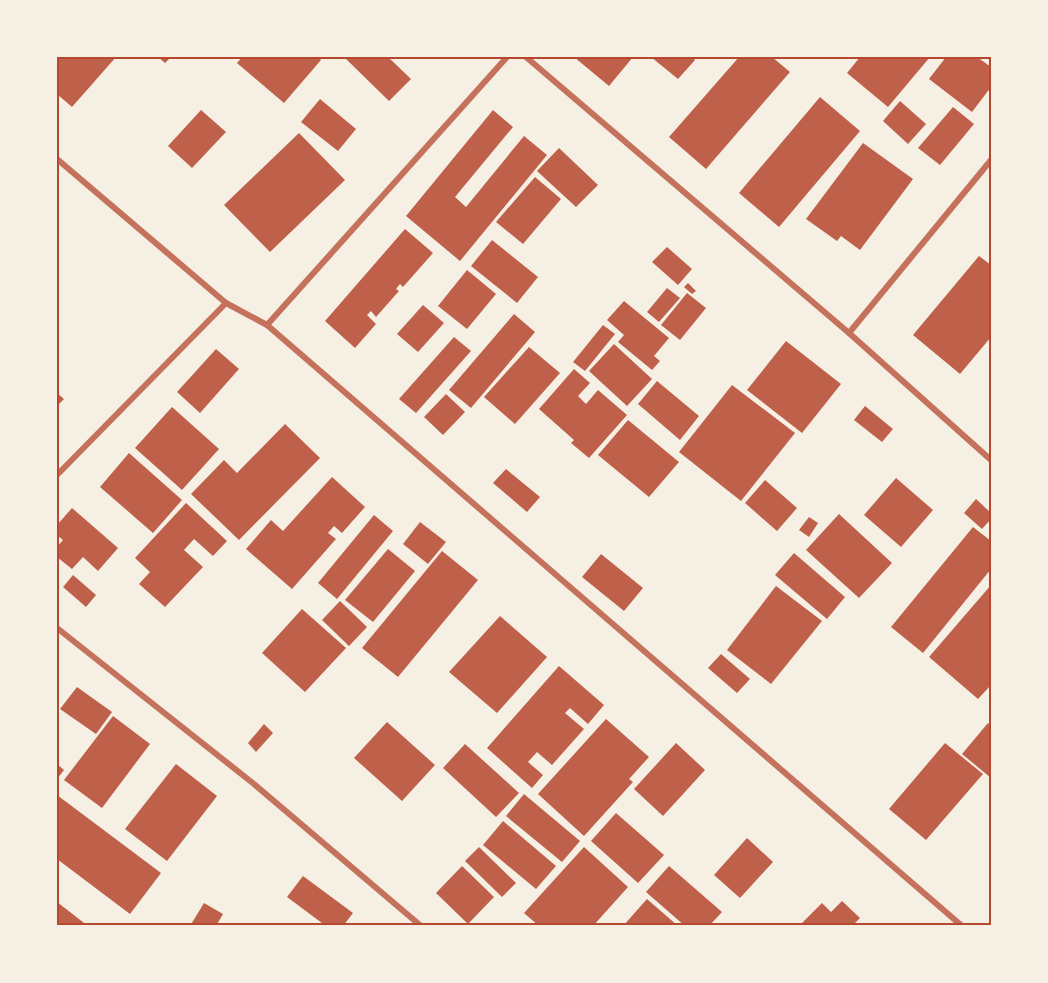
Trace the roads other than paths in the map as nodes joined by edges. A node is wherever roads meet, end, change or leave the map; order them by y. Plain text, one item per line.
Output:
1 (507, 57) edge
2 (526, 57) edge
3 (57, 159) edge
4 (991, 159) edge
5 (226, 303) junction
6 (267, 326) junction
7 (849, 333) junction
8 (991, 460) edge
9 (57, 475) edge
10 (57, 628) edge
11 (421, 926) edge
12 (962, 926) edge

1 - 6 street
2 - 7 street
3 - 5 street
4 - 7 street
5 - 6 street
5 - 9 street
6 - 12 street
7 - 8 street
10 - 11 street

